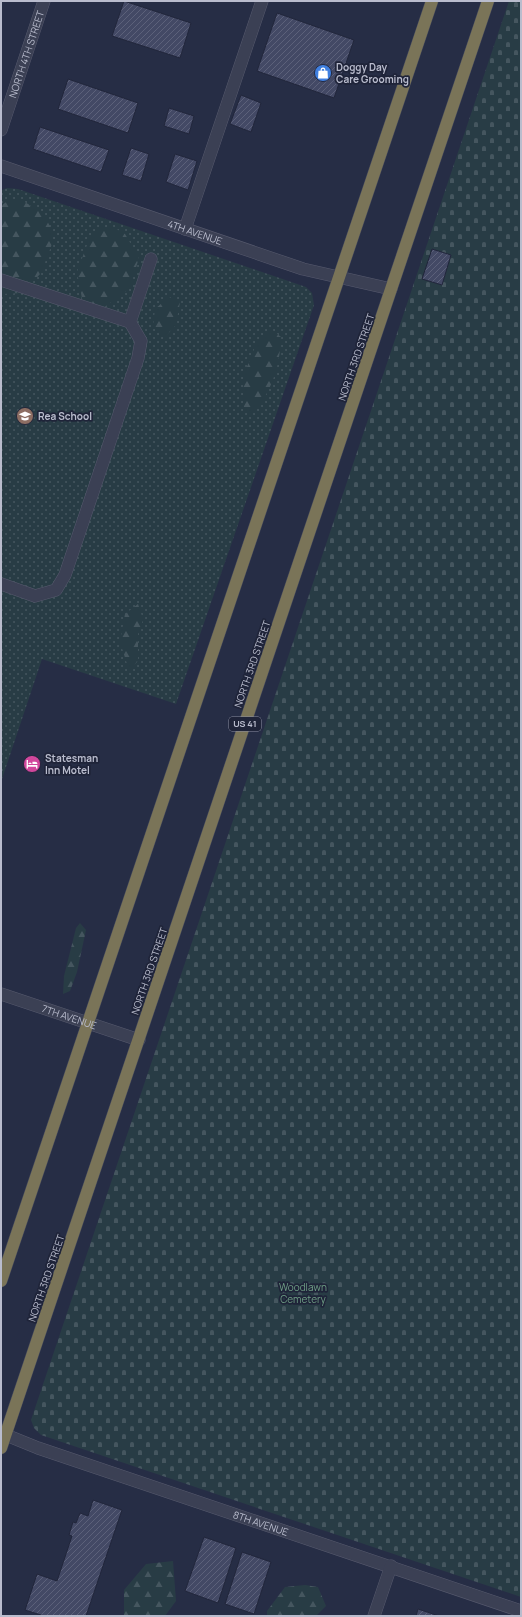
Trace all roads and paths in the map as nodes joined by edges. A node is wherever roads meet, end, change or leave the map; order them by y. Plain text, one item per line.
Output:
1 (44, 1) edge
2 (262, 1) edge
3 (432, 1) edge
4 (488, 1) edge
5 (1, 130) edge
6 (1, 166) edge
7 (185, 229) junction
8 (151, 259) dead end
9 (339, 277) junction
10 (1, 280) edge
11 (391, 289) junction
12 (130, 322) junction
13 (1, 584) edge
14 (1, 994) edge
15 (88, 1023) junction
16 (138, 1040) junction
17 (1, 1281) edge
18 (3, 1434) edge
19 (1, 1448) edge
20 (391, 1566) junction
21 (521, 1611) edge
22 (374, 1616) edge

1 - 5 street, NORTH 4TH STREET
2 - 7 street
3 - 9 highway
4 - 11 highway, NORTH 3RD STREET / US 41
6 - 7 street, 4TH AVENUE
7 - 9 street, 4TH AVENUE
8 - 12 street
9 - 11 street, 4TH AVENUE
9 - 15 highway
10 - 12 street
11 - 16 highway, NORTH 3RD STREET / US 41
12 - 13 street
14 - 15 street, 7TH AVENUE
15 - 16 street, 7TH AVENUE
15 - 17 highway
16 - 18 highway, NORTH 3RD STREET / US 41
18 - 19 highway, NORTH 3RD STREET / US 41
18 - 20 street, 8TH AVENUE
20 - 21 street, 8TH AVENUE
20 - 22 street

